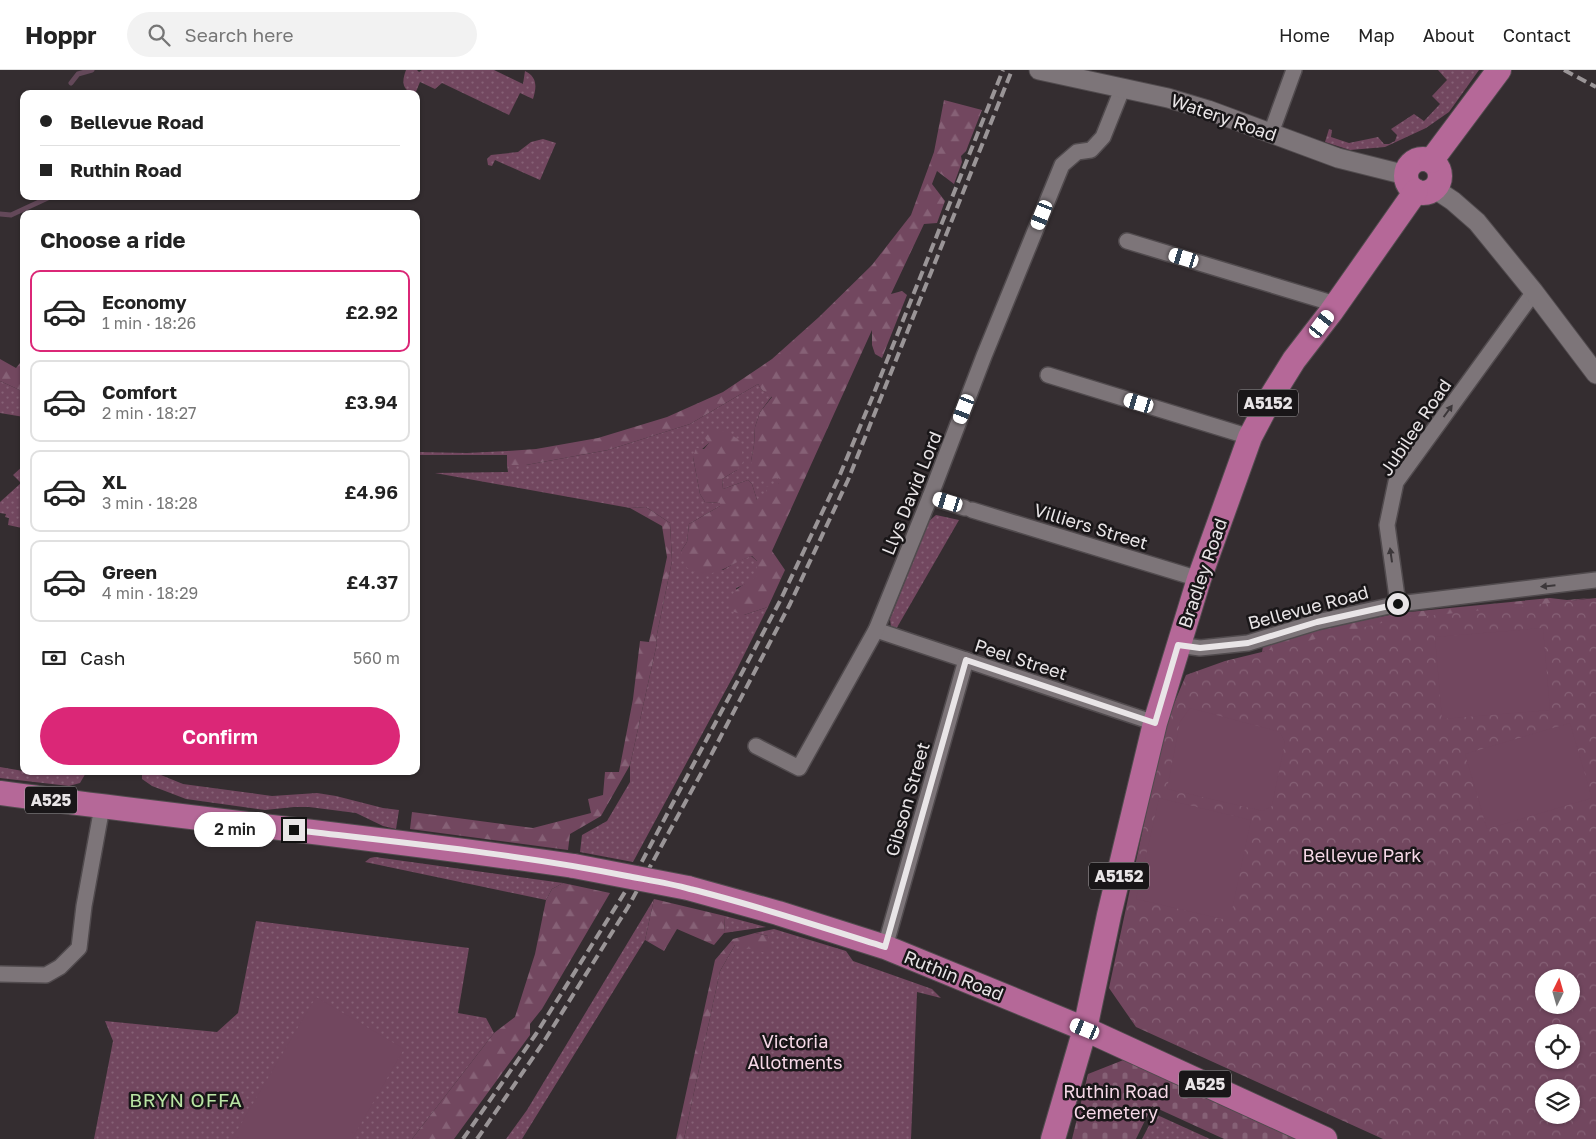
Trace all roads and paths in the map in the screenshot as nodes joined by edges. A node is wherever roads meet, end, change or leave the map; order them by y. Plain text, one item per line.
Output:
1 (1039, 70) edge
2 (1294, 70) edge
3 (1499, 70) edge
4 (1123, 87) junction
5 (1271, 133) junction
6 (1419, 185) junction
7 (1127, 241) dead end
8 (1534, 292) junction
9 (1336, 304) junction
10 (1596, 374) edge
11 (1048, 375) dead end
12 (1250, 437) junction
13 (930, 497) junction
14 (1199, 579) junction
15 (1596, 580) edge
16 (1398, 604) junction
17 (876, 630) junction
18 (1178, 645) junction
19 (966, 660) junction
20 (1155, 723) junction
21 (756, 746) dead end
22 (0, 793) edge
23 (102, 807) junction
24 (885, 947) junction
25 (0, 974) edge
26 (1085, 1029) junction
27 (1053, 1139) edge
28 (1325, 1139) edge

1 - 4 street, Watery Road
2 - 5 street
3 - 6 main road
4 - 5 street, Watery Road
4 - 13 street, Llys David Lord
5 - 6 street, Watery Road
6 - 8 street, Watery Road
6 - 9 main road, Bradley Road / A5152
7 - 9 street
8 - 10 street, Watery Road
16 -> 8 street, Jubilee Road
9 - 12 main road, Bradley Road / A5152
11 - 12 street
12 - 14 main road, Bradley Road / A5152
13 - 14 street, Villiers Street
13 - 17 street, Llys David Lord
14 - 18 main road, Bradley Road / A5152
15 -> 16 street, Bellevue Road
16 - 18 street, Bellevue Road
17 - 19 street, Peel Street
17 - 21 street, Llys David Lord
18 - 20 main road, Bradley Road / A5152
19 - 20 street, Peel Street
19 - 24 street, Gibson Street
20 - 26 main road, Bradley Road / A5152
22 - 23 main road, Ruthin Road / A525
23 - 24 main road, Ruthin Road / A525, bridge
23 - 25 street
24 - 26 main road, Ruthin Road / A525
26 - 27 main road, A5152
26 - 28 main road, Ruthin Road / A525

